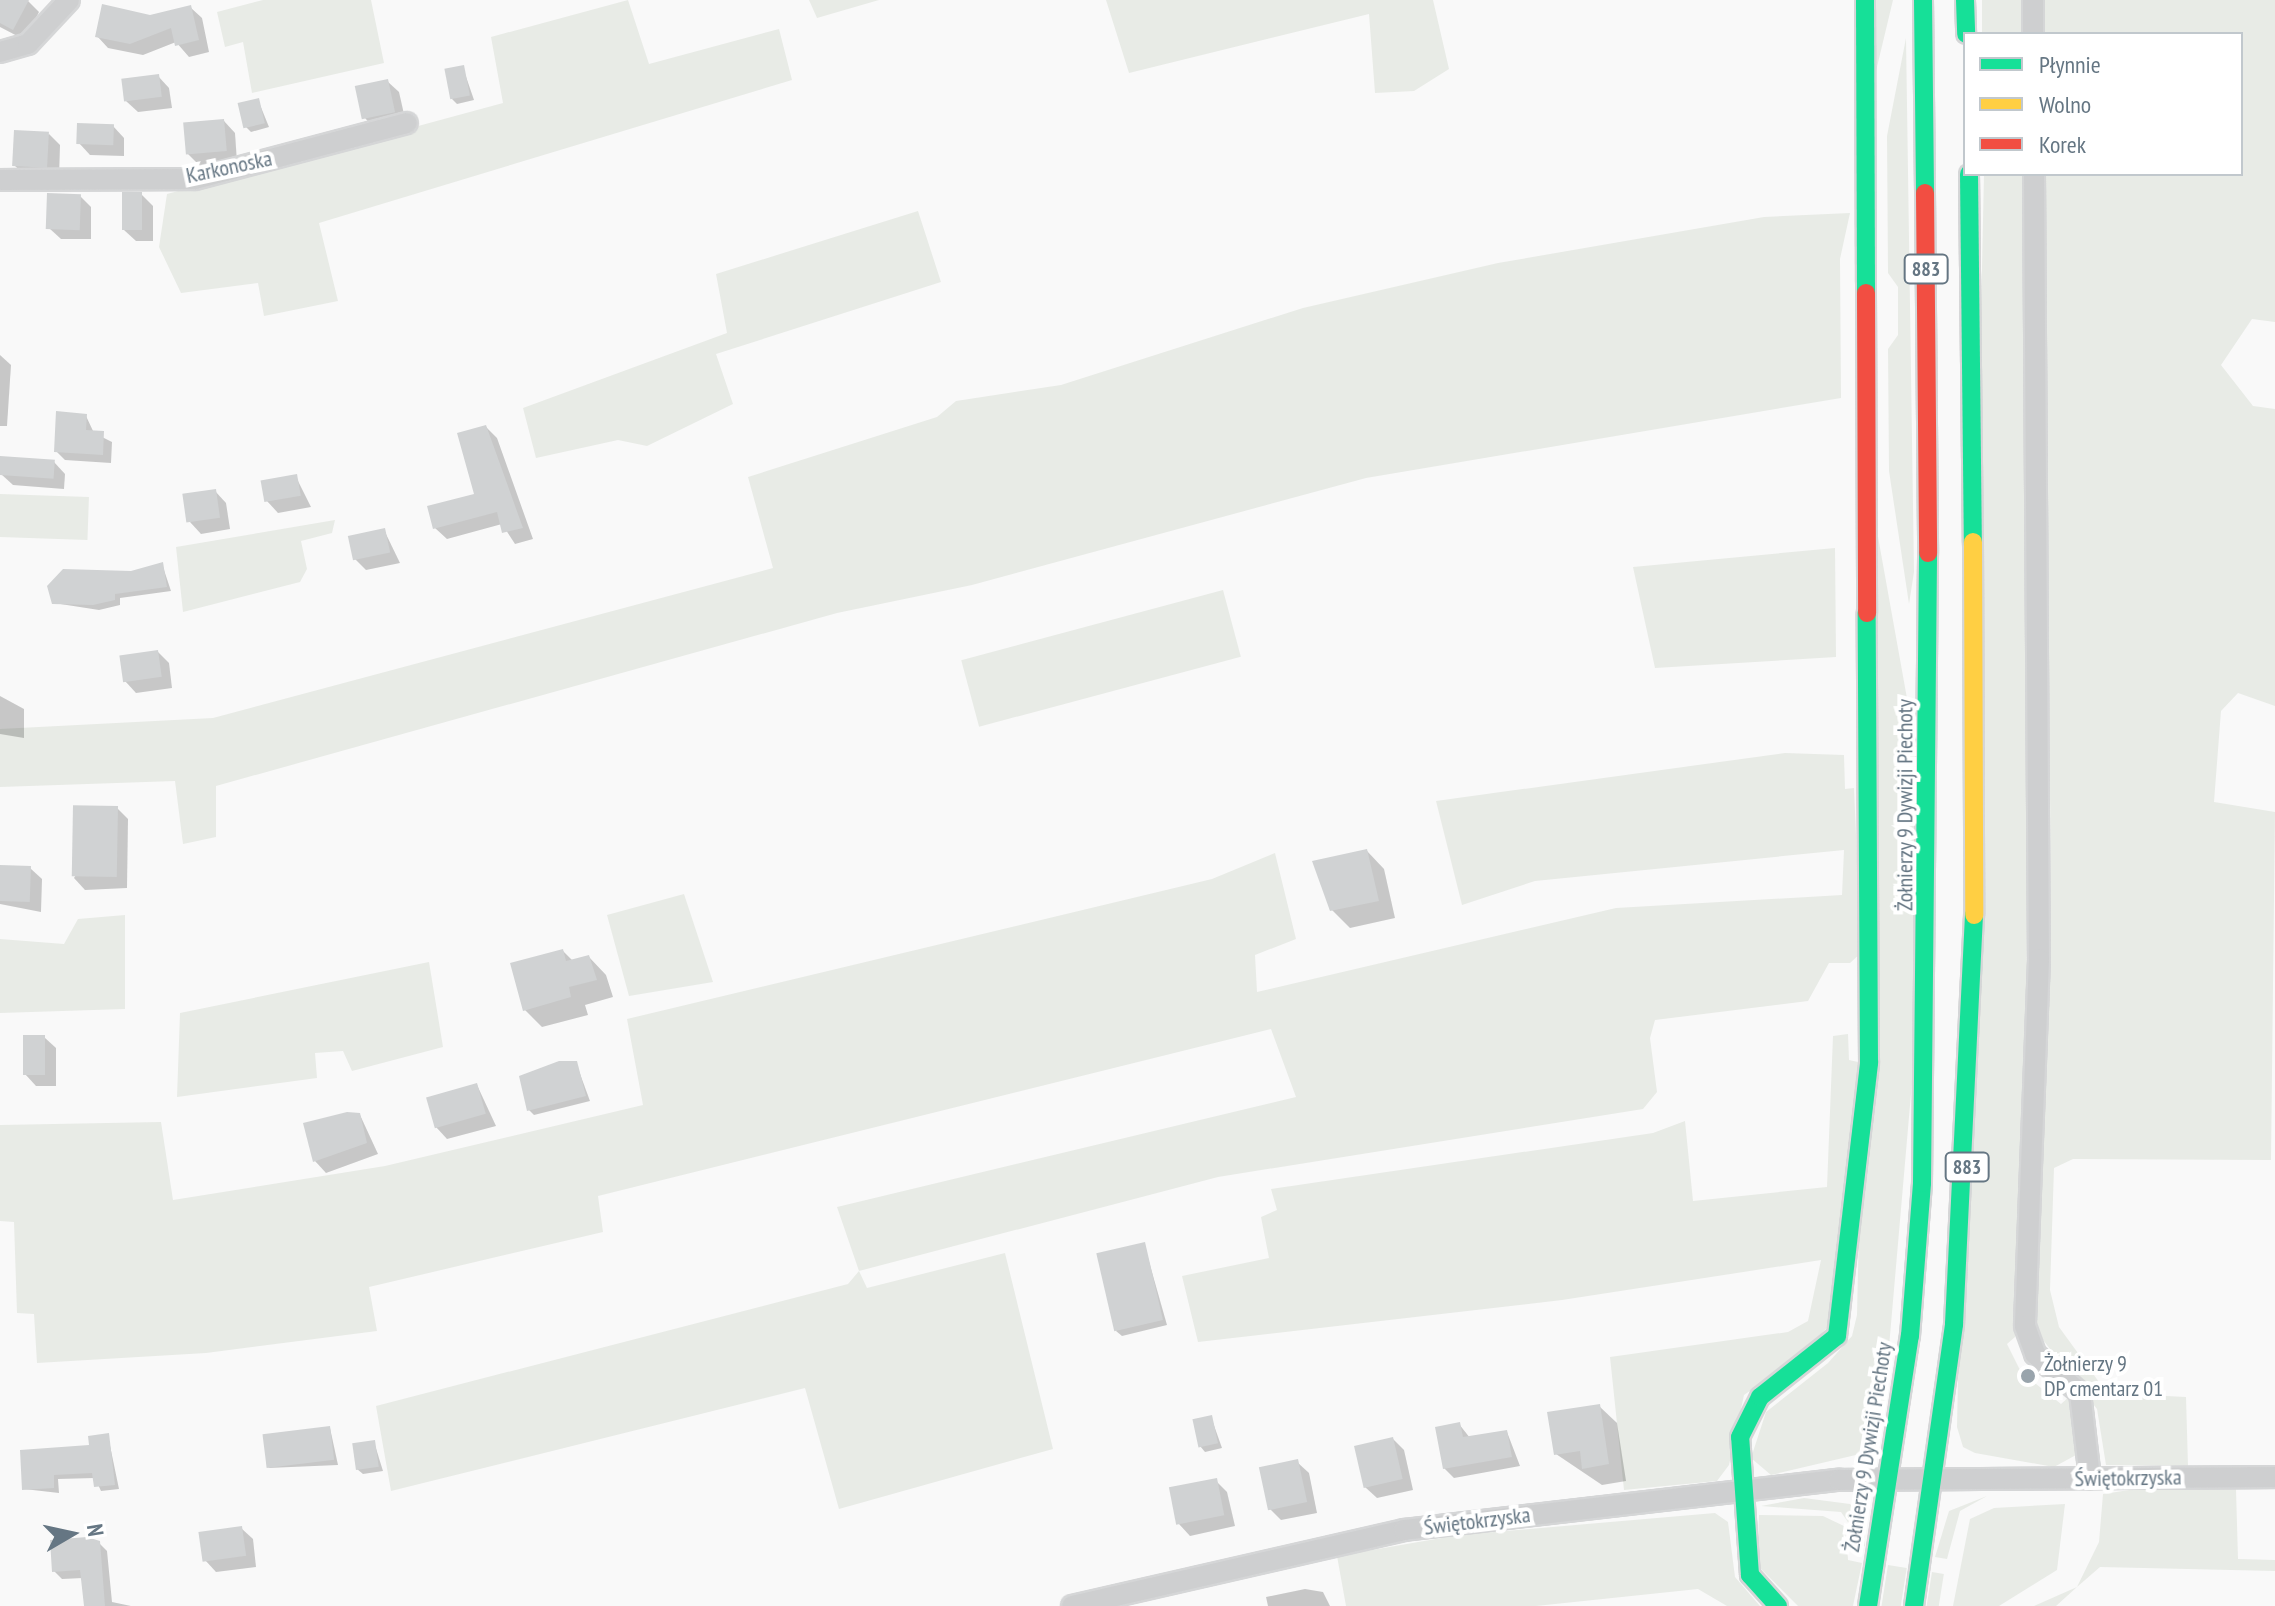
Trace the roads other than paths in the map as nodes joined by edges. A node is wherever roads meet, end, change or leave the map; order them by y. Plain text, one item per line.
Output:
1 (69, 0) edge
2 (1865, 0) edge
3 (1923, 0) edge
4 (1965, 0) edge
5 (2033, 0) edge
6 (1966, 32) edge
7 (2033, 32) edge
8 (0, 52) edge
9 (407, 123) dead end
10 (1969, 176) edge
11 (2034, 176) edge
12 (0, 180) edge
13 (1934, 1476) junction
14 (2275, 1477) edge
15 (1888, 1478) junction
16 (2090, 1478) junction
17 (1742, 1490) junction
18 (1072, 1606) edge
19 (1778, 1606) edge
20 (1868, 1606) edge
21 (1914, 1606) edge

1 - 8 street
2 - 17 main road
3 - 15 main road, Żołnierzy 9 Dywizji Piechoty / 883
4 - 6 main road
5 - 7 street
9 - 12 street, Karkonoska
10 - 13 main road, 883
11 - 16 street
13 - 15 street, Świętokrzyska
13 - 16 street, Świętokrzyska
13 - 21 main road, 883
14 - 16 street, Świętokrzyska
15 - 17 street, Świętokrzyska
15 - 20 main road, Żołnierzy 9 Dywizji Piechoty / 883
17 - 18 street, Świętokrzyska
17 - 19 main road

